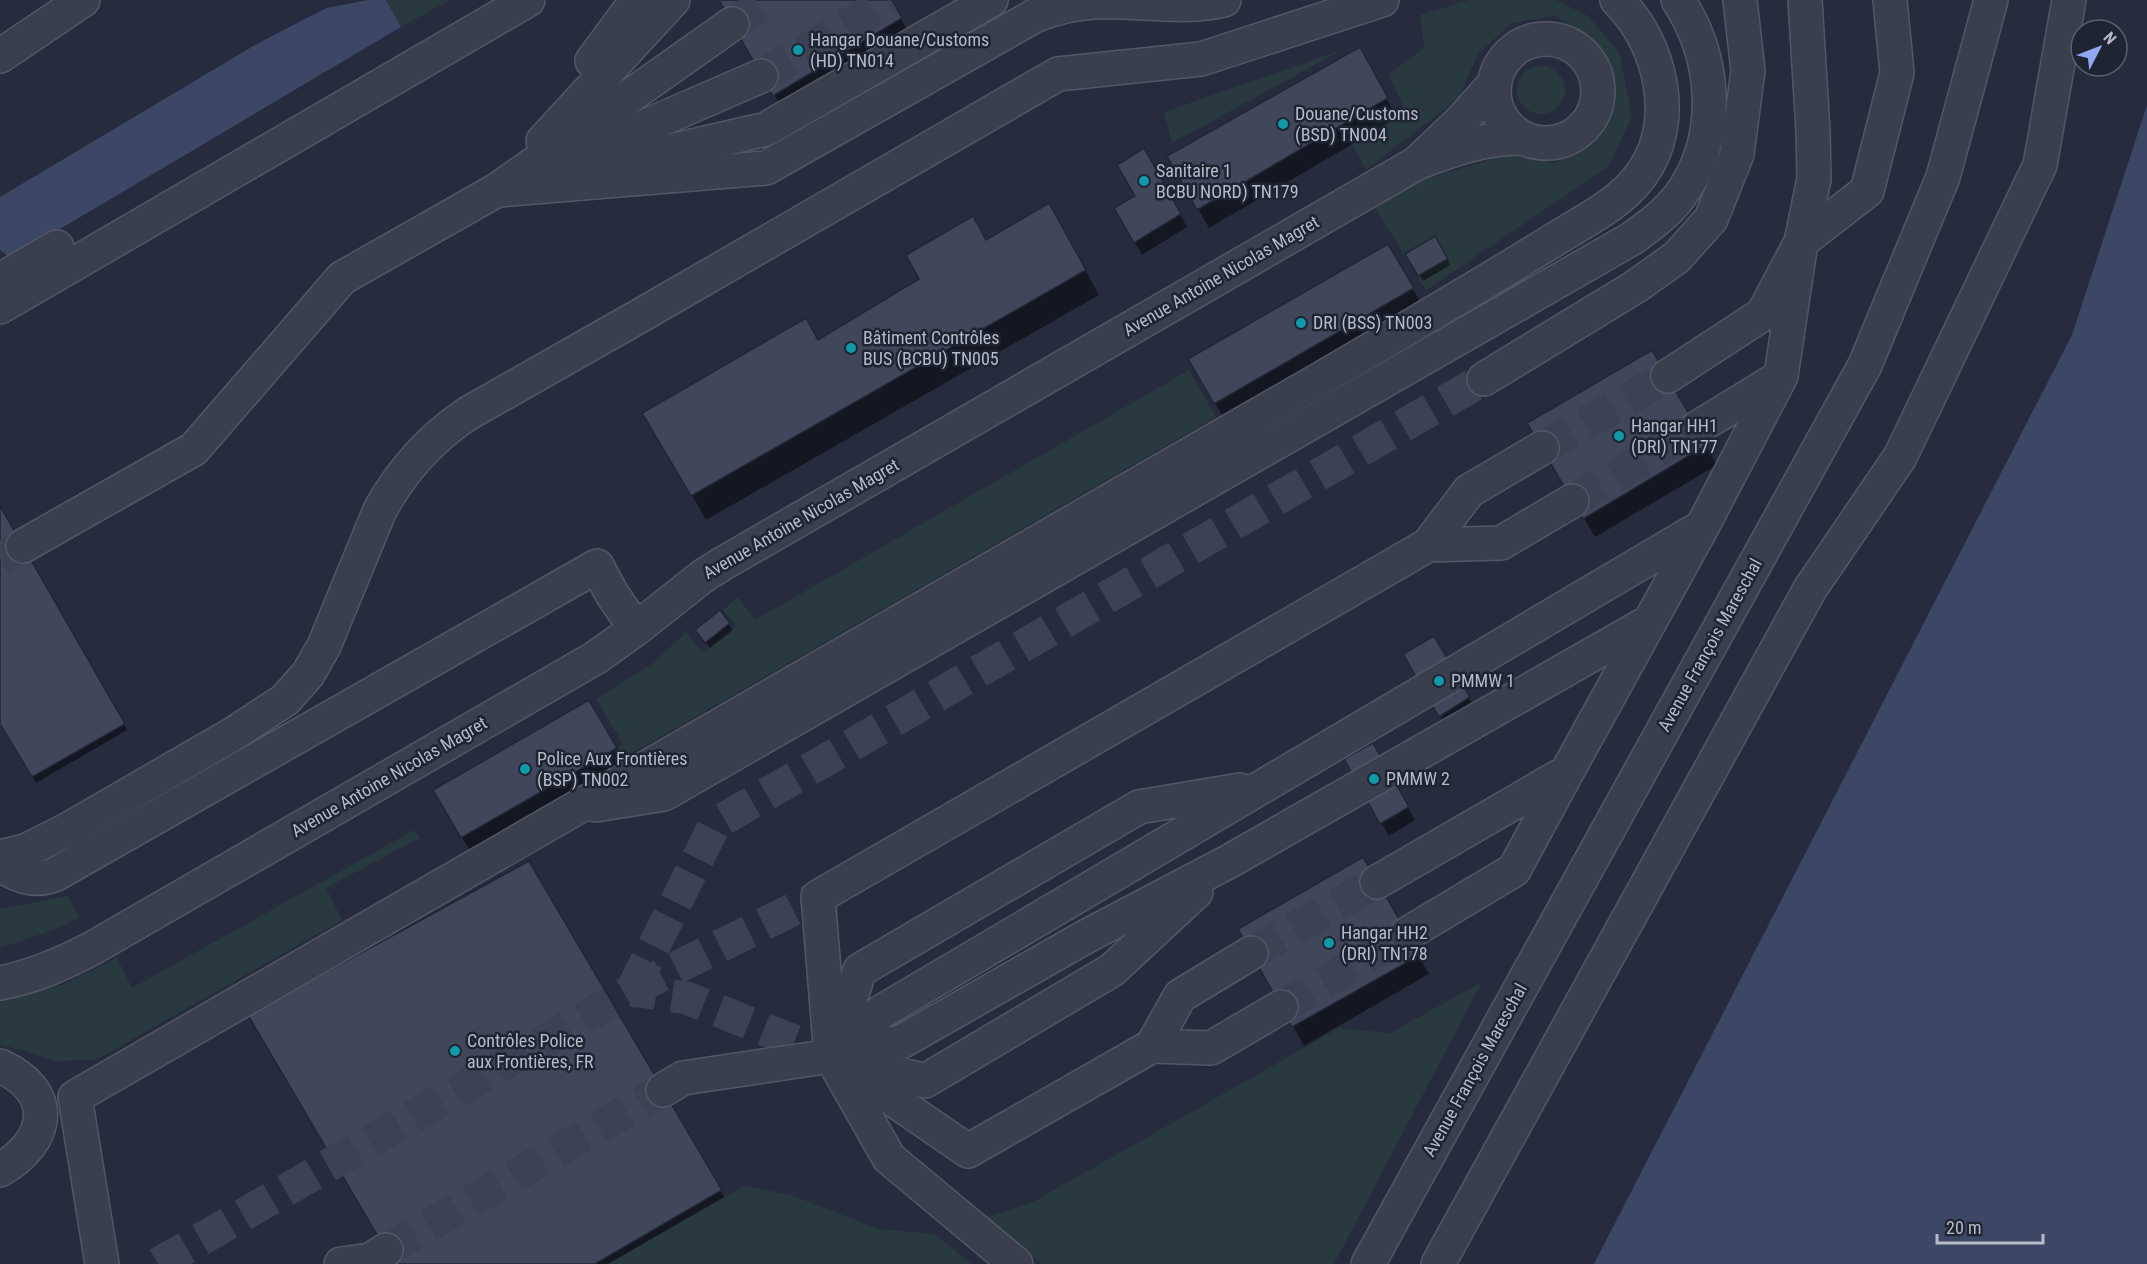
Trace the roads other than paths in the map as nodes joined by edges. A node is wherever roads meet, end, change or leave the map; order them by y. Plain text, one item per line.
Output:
1 (83, 0) edge
2 (485, 0) edge
3 (528, 0) edge
4 (637, 0) edge
5 (673, 0) edge
6 (990, 0) edge
7 (1224, 0) edge
8 (1382, 0) edge
9 (1617, 0) edge
10 (1678, 0) edge
11 (1740, 0) edge
12 (1805, 0) edge
13 (1890, 0) edge
14 (1913, 0) edge
15 (1991, 0) edge
16 (2069, 0) edge
17 (732, 24) tunnel mouth
18 (0, 56) edge
19 (1897, 73) junction
20 (761, 76) tunnel mouth
21 (1494, 84) junction
22 (1524, 138) junction
23 (1418, 163) junction
24 (497, 190) junction
25 (1801, 242) junction
26 (0, 280) edge
27 (0, 307) edge
28 (1668, 376) tunnel mouth
29 (1781, 376) junction
30 (1484, 380) tunnel mouth
31 (1697, 428) tunnel mouth
32 (1542, 448) tunnel mouth
33 (1572, 501) tunnel mouth
34 (1702, 527) junction
35 (1428, 545) junction
36 (23, 546) tunnel mouth
37 (1649, 622) junction
38 (636, 629) junction
39 (1567, 772) junction
40 (1261, 786) junction
41 (576, 808) junction
42 (0, 856) edge
43 (1228, 862) junction
44 (0, 864) edge
45 (1377, 882) tunnel mouth
46 (1407, 933) tunnel mouth
47 (1251, 953) tunnel mouth
48 (0, 983) edge
49 (1281, 1007) tunnel mouth
50 (1152, 1046) junction
51 (831, 1056) junction
52 (0, 1066) edge
53 (663, 1090) tunnel mouth
54 (0, 1170) edge
55 (386, 1251) tunnel mouth
56 (102, 1264) edge
57 (341, 1264) edge
58 (1016, 1264) edge
59 (1368, 1264) edge
60 (1438, 1264) edge

1 - 18 street
2 - 26 street
3 - 27 street
4 - 24 street
5 - 24 street
6 - 24 street
7 - 24 street
8 - 42 street
9 - 41 street
10 - 41 street
11 - 30 street
12 - 25 street
13 - 19 street
14 - 19 street
15 - 59 street, Avenue François Mareschal
16 - 60 street
17 - 24 street
19 - 25 street
20 - 24 street
21 - 22 street
21 - 22 street, Avenue Antoine Nicolas Magret
21 - 23 street, Avenue Antoine Nicolas Magret
22 - 23 street, Avenue Antoine Nicolas Magret
23 - 38 street, Avenue Antoine Nicolas Magret
24 - 36 street
25 - 28 street
25 - 29 street
29 - 31 street
29 - 34 street
32 - 35 street
33 - 35 street
34 - 37 street
34 - 40 street
35 - 51 street
37 - 39 street
37 - 43 street
38 - 44 street
38 - 48 street, Avenue Antoine Nicolas Magret
39 - 45 street
39 - 46 street
40 - 51 street
40 - 51 street
41 - 56 street
43 - 51 street
43 - 51 street
47 - 50 street
49 - 50 street
50 - 51 street
51 - 53 street
51 - 58 street
52 - 54 street
55 - 57 street

